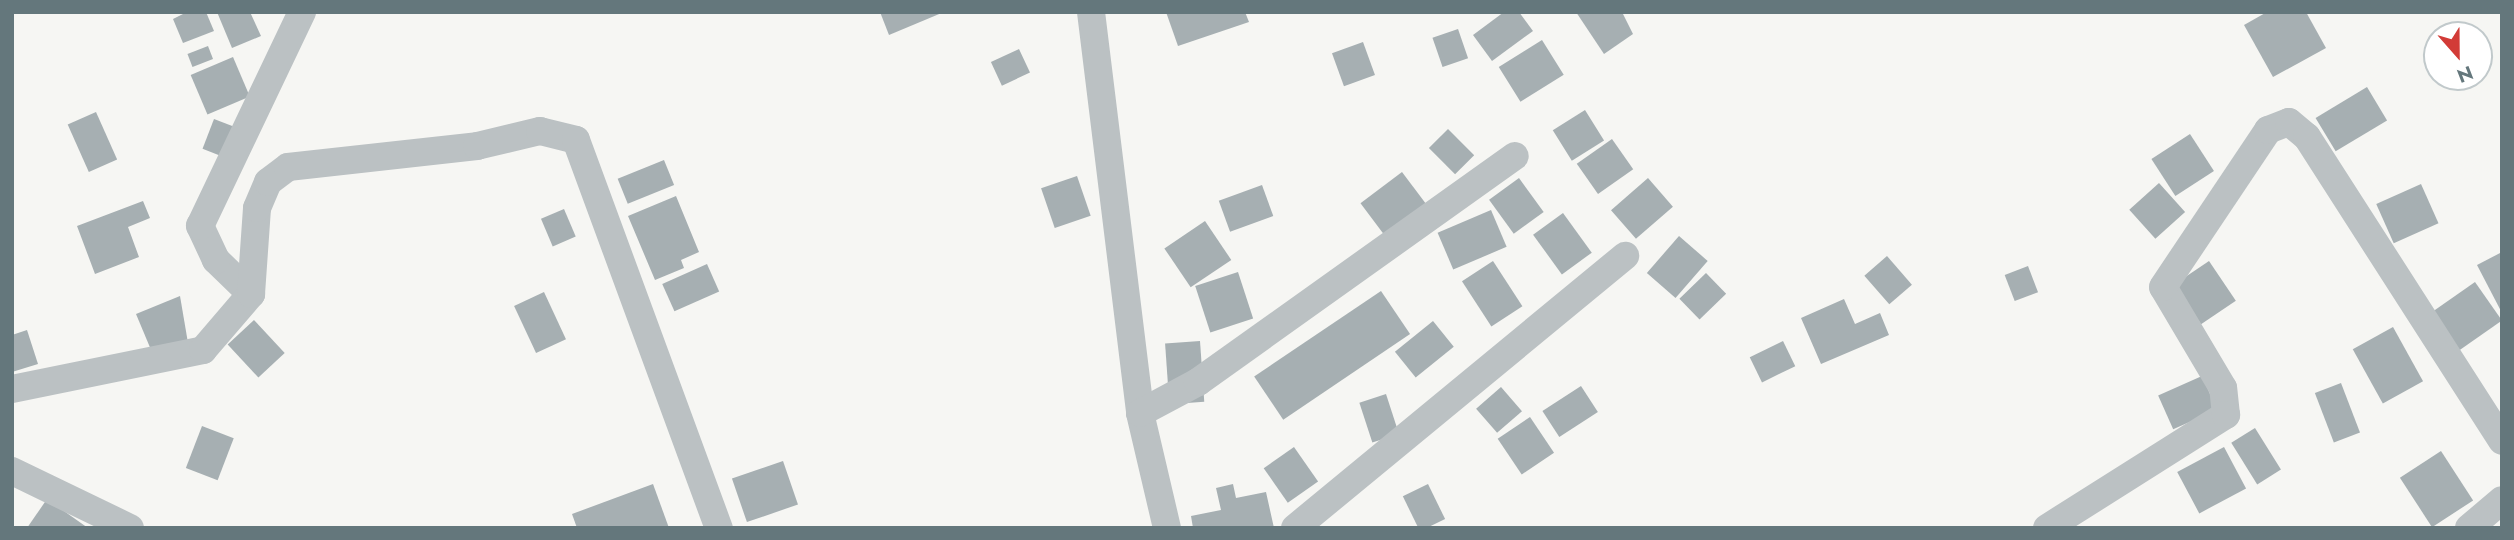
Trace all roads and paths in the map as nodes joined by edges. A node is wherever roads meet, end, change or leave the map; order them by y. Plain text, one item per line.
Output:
1 (302, 12) edge
2 (1091, 12) edge
3 (1515, 156) dead end
4 (1625, 256) dead end
5 (251, 294) junction
6 (12, 389) edge
7 (1140, 413) junction
8 (2502, 441) edge
9 (12, 471) edge
10 (2502, 500) edge
11 (128, 527) edge
12 (719, 528) edge
13 (1167, 528) edge
14 (1295, 528) edge
15 (2047, 528) edge
16 (2469, 528) edge

1 - 5 street
2 - 7 street
3 - 7 street
4 - 14 street
5 - 6 street
5 - 12 street
7 - 13 street
8 - 15 street
9 - 11 street
10 - 16 street

